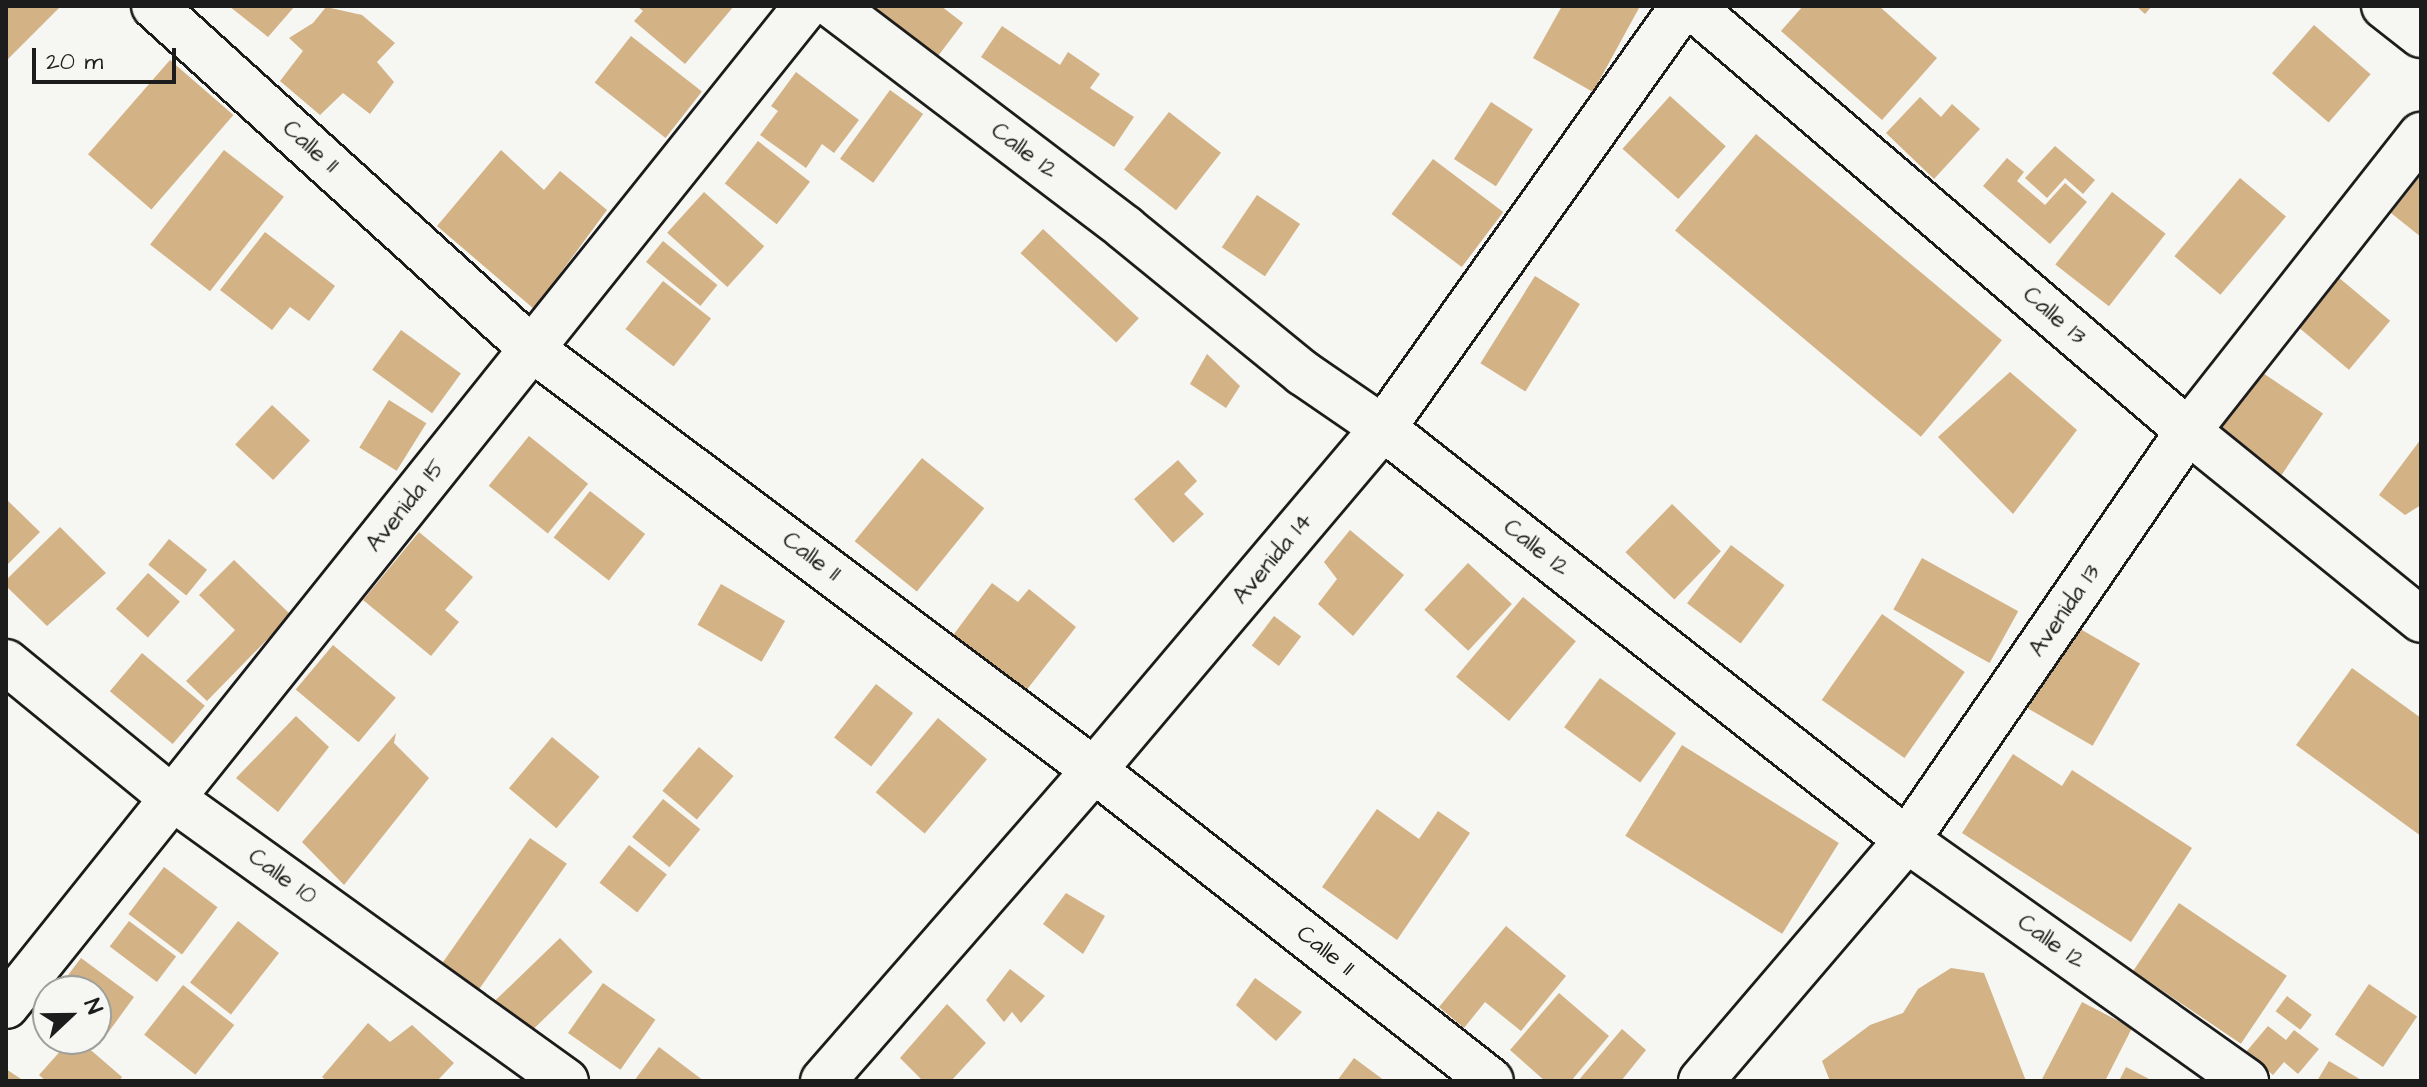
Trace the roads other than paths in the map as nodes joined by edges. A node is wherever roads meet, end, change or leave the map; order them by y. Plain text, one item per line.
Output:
1 (154, 6) edge
2 (806, 6) edge
3 (833, 6) edge
4 (1683, 6) edge
5 (1691, 6) edge
6 (2384, 6) edge
7 (2421, 35) edge
8 (2421, 135) edge
9 (532, 349) junction
10 (1383, 428) junction
11 (2188, 431) junction
12 (2421, 620) edge
13 (6, 662) edge
14 (1094, 770) junction
15 (172, 798) junction
16 (1907, 840) junction
17 (6, 1006) edge
18 (566, 1081) edge
19 (823, 1081) edge
20 (1491, 1081) edge
21 (1701, 1081) edge
22 (2246, 1081) edge

1 - 9 street, Calle 11
2 - 9 street, Avenida 15
3 - 10 street, Calle 12
4 - 10 street, Avenida 14
5 - 11 street, Calle 13
6 - 7 street
8 - 11 street, Avenida 13
9 - 14 street, Calle 11
9 - 15 street, Avenida 15
10 - 14 street, Avenida 14
10 - 16 street, Calle 12
11 - 12 street, Calle 13
11 - 16 street, Avenida 13
13 - 15 street, Calle 10
14 - 19 street, Avenida 14
14 - 20 street, Calle 11
15 - 17 street, Avenida 15
15 - 18 street, Calle 10
16 - 21 street, Avenida 13
16 - 22 street, Calle 12

